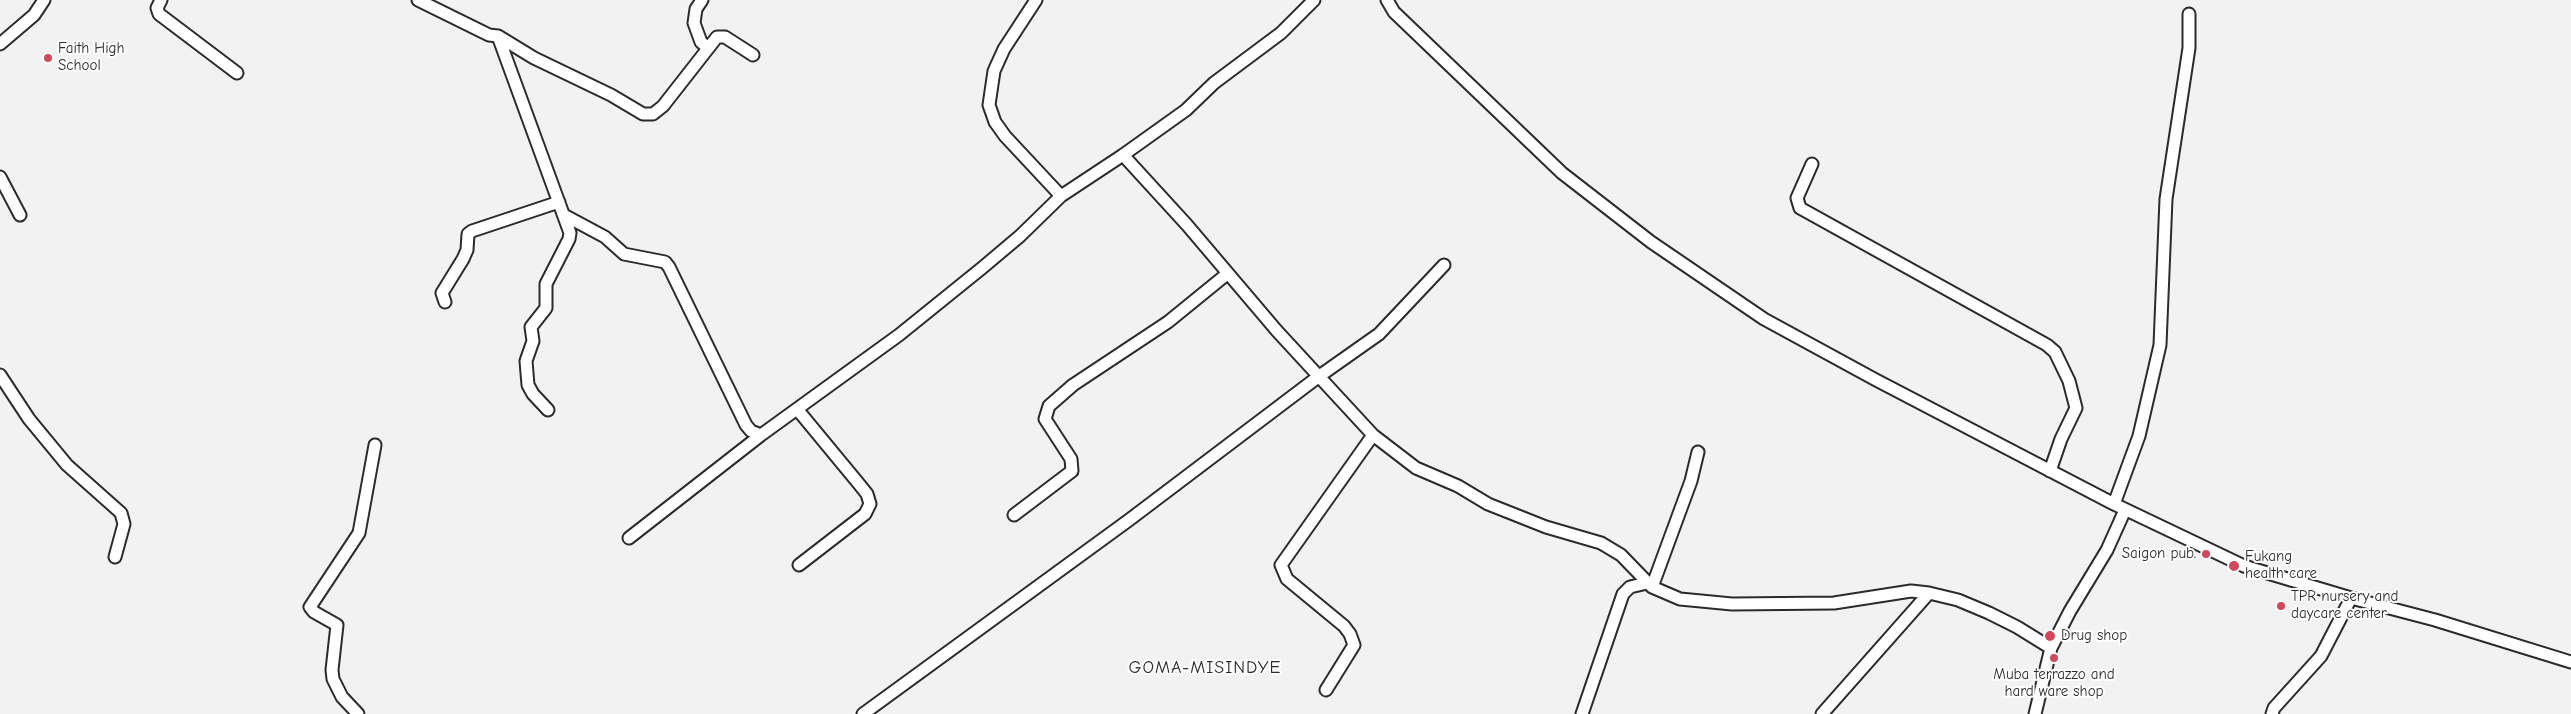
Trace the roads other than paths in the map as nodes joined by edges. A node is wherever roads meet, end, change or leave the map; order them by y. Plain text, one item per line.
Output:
1 (44, 0) edge
2 (161, 0) edge
3 (418, 0) edge
4 (702, 0) edge
5 (1036, 0) edge
6 (1314, 0) edge
7 (1387, 0) edge
8 (2189, 14) dead end
9 (498, 36) junction
10 (0, 44) edge
11 (708, 48) junction
12 (753, 55) dead end
13 (237, 73) dead end
14 (1123, 155) junction
15 (1812, 164) dead end
16 (0, 177) edge
17 (1061, 196) junction
18 (558, 202) junction
19 (20, 215) dead end
20 (564, 215) junction
21 (1444, 265) dead end
22 (1227, 274) junction
23 (446, 302) dead end
24 (0, 375) edge
25 (1318, 377) junction
26 (797, 409) junction
27 (548, 410) dead end
28 (1373, 434) junction
29 (761, 436) junction
30 (375, 445) dead end
31 (1698, 452) dead end
32 (2050, 471) junction
33 (2114, 504) junction
34 (2125, 510) junction
35 (1014, 515) dead end
36 (629, 538) dead end
37 (115, 557) dead end
38 (799, 565) dead end
39 (1650, 585) junction
40 (1929, 593) junction
41 (2351, 598) junction
42 (2051, 648) junction
43 (2571, 662) edge
44 (1326, 690) dead end
45 (358, 714) edge
46 (863, 714) edge
47 (1582, 714) edge
48 (1822, 714) edge
49 (2036, 714) edge
50 (2272, 714) edge

1 - 10 street
2 - 13 street
3 - 9 street
4 - 11 street
5 - 17 street
6 - 14 street
7 - 32 street
8 - 33 street
9 - 11 street
9 - 18 street
11 - 12 street
14 - 17 street
14 - 22 street
15 - 32 street
16 - 19 street
17 - 26 street
18 - 20 street
18 - 23 street
20 - 27 street
20 - 29 street
21 - 25 street
22 - 25 street
22 - 35 street
24 - 37 street
25 - 28 street
25 - 46 street
26 - 29 street
26 - 38 street
28 - 39 street
28 - 44 street
29 - 36 street
30 - 45 street
31 - 39 street
32 - 33 street
33 - 34 street
34 - 41 street
34 - 42 street
39 - 40 street
39 - 47 street
40 - 42 street
40 - 48 street
41 - 43 street
41 - 50 street
42 - 49 street

